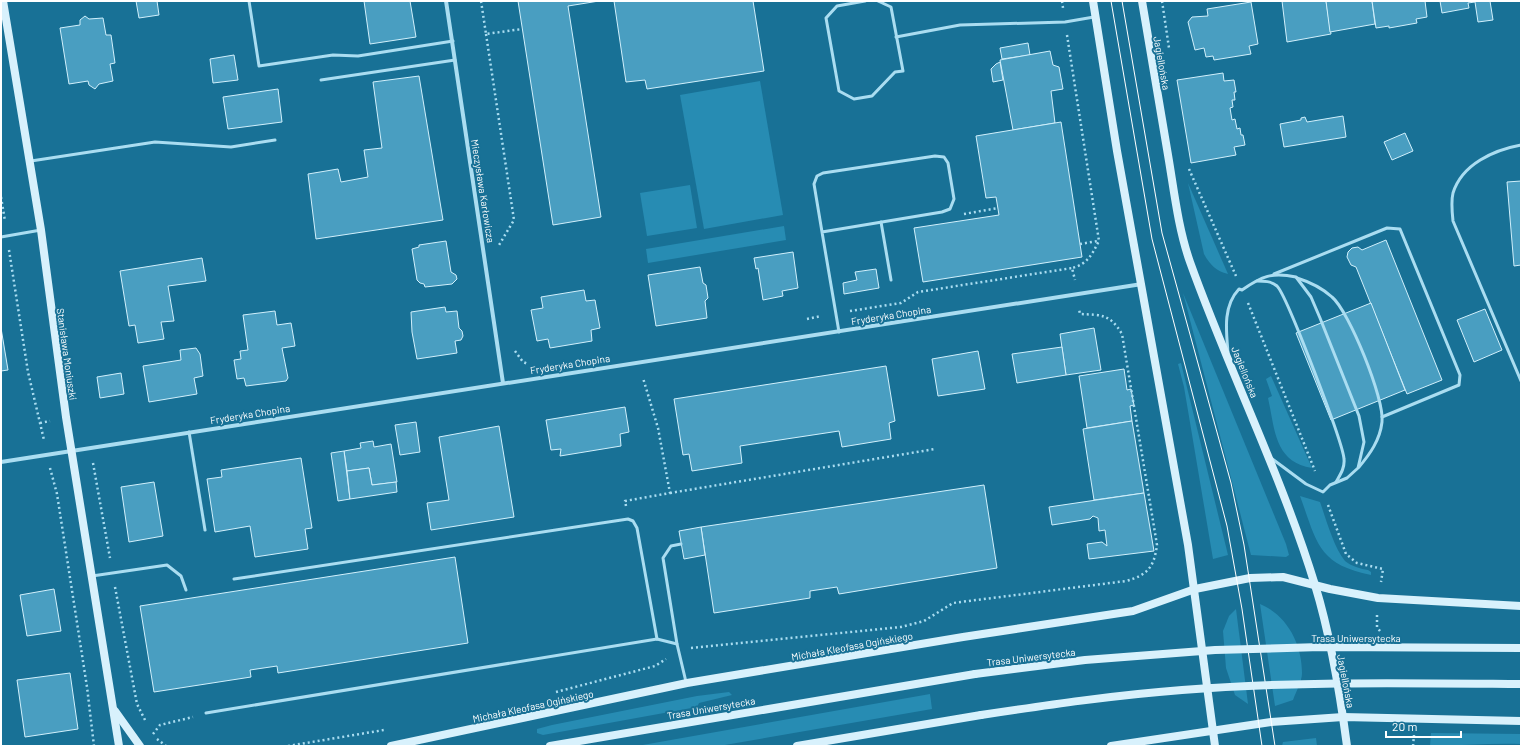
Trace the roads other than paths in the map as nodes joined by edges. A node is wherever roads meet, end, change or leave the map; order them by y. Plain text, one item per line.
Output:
1 (3, 1) edge
2 (249, 1) edge
3 (446, 1) edge
4 (865, 1) edge
5 (878, 1) edge
6 (1093, 1) edge
7 (1142, 1) edge
8 (1096, 17) junction
9 (896, 37) junction
10 (452, 41) junction
11 (455, 60) junction
12 (321, 80) dead end
13 (275, 140) dead end
14 (1521, 145) edge
15 (29, 162) junction
16 (881, 222) junction
17 (41, 230) junction
18 (822, 232) junction
19 (1, 237) edge
20 (1269, 276) junction
21 (1296, 277) junction
22 (891, 280) dead end
23 (1255, 281) junction
24 (1143, 284) junction
25 (839, 332) junction
26 (1229, 360) junction
27 (1521, 381) edge
28 (504, 383) junction
29 (1382, 417) junction
30 (189, 432) junction
31 (71, 450) junction
32 (1270, 457) junction
33 (1, 462) edge
34 (1358, 468) junction
35 (1335, 483) junction
36 (205, 530) dead end
37 (681, 544) dead end
38 (92, 576) junction
39 (234, 579) dead end
40 (1316, 586) junction
41 (1195, 589) junction
42 (186, 590) dead end
43 (1521, 606) edge
44 (657, 639) junction
45 (677, 644) junction
46 (1521, 648) edge
47 (687, 683) junction
48 (1521, 684) edge
49 (113, 709) junction
50 (206, 713) road end
51 (1343, 716) junction
52 (1521, 721) edge
53 (1212, 731) junction
54 (119, 746) edge
55 (140, 746) edge
56 (391, 746) edge
57 (550, 746) edge
58 (797, 746) edge
59 (1111, 746) edge
60 (1215, 746) edge
61 (1347, 746) edge

1 - 15 main road, Stanisława Moniuszki
2 - 10 lane
3 - 10 street, Mieczysława Karłowicza
4 - 9 lane
5 - 9 lane
6 - 8 main road
7 - 26 main road, Jagiellońska
8 - 9 lane
8 - 24 main road
10 - 11 street, Mieczysława Karłowicza
11 - 12 lane
11 - 28 street, Mieczysława Karłowicza
13 - 15 lane
14 - 27 lane
15 - 17 main road, Stanisława Moniuszki
16 - 18 lane
16 - 18 lane
16 - 22 lane
17 - 19 lane
17 - 31 main road, Stanisława Moniuszki
18 - 25 lane
20 - 21 lane
20 - 23 lane
20 - 29 lane
21 - 29 lane
21 - 34 lane
23 - 26 lane
23 - 35 lane
24 - 25 street, Fryderyka Chopina
24 - 41 main road
25 - 28 street, Fryderyka Chopina
26 - 32 main road, Jagiellońska
28 - 30 street, Fryderyka Chopina
29 - 34 lane
30 - 31 street, Fryderyka Chopina
30 - 36 lane
31 - 33 street, Fryderyka Chopina
31 - 38 main road, Stanisława Moniuszki
32 - 35 lane
32 - 40 main road, Jagiellońska
34 - 35 lane
37 - 45 lane
38 - 42 lane
38 - 49 main road, Stanisława Moniuszki
39 - 44 lane
40 - 41 main road, Michała Kleofasa Ogińskiego
40 - 43 main road, Michała Kleofasa Ogińskiego
40 - 51 main road, Jagiellońska
41 - 47 main road, Michała Kleofasa Ogińskiego
41 - 53 main road
44 - 45 lane
44 - 50 lane
45 - 47 lane
46 - 57 main road, Trasa Uniwersytecka, bridge
47 - 56 main road, Michała Kleofasa Ogińskiego
48 - 58 main road, bridge
49 - 54 main road, Stanisława Moniuszki
49 - 55 main road, Stanisława Moniuszki
51 - 52 main road
51 - 53 main road
51 - 61 main road, Jagiellońska
53 - 59 main road
53 - 60 main road

